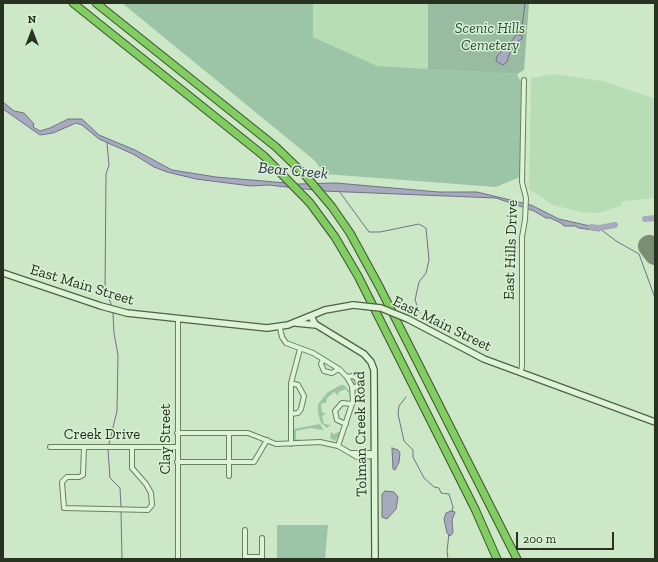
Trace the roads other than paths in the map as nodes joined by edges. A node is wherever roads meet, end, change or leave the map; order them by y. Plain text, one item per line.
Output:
1 (73, 3) edge
2 (96, 3) edge
3 (524, 80) dead end
4 (3, 273) edge
5 (311, 316) junction
6 (178, 318) junction
7 (294, 323) junction
8 (319, 326) junction
9 (280, 328) junction
10 (300, 349) junction
11 (323, 359) junction
12 (339, 369) junction
13 (521, 372) junction
14 (347, 377) junction
15 (291, 383) junction
16 (353, 389) junction
17 (352, 404) junction
18 (291, 414) junction
19 (655, 422) edge
20 (346, 424) junction
21 (177, 432) junction
22 (229, 433) junction
23 (267, 440) junction
24 (291, 444) junction
25 (338, 446) junction
26 (50, 447) dead end
27 (84, 447) junction
28 (132, 447) junction
29 (177, 447) junction
30 (375, 454) junction
31 (177, 462) junction
32 (229, 462) junction
33 (229, 476) dead end
34 (246, 530) dead end
35 (262, 538) dead end
36 (245, 558) edge
37 (262, 558) edge
38 (178, 559) edge
39 (375, 559) edge
40 (498, 559) edge
41 (518, 559) edge

1 - 40 highway
2 - 41 highway
3 - 13 street, East Hills Drive
4 - 6 street, East Main Street
5 - 7 street, East Main Street
5 - 8 street, Tolman Creek Road
5 - 13 street, East Main Street, bridge
6 - 9 street, East Main Street
6 - 21 street, Clay Street
7 - 8 street
7 - 9 street, East Main Street
8 - 30 street, Tolman Creek Road
9 - 10 street
10 - 11 street
10 - 15 street
11 - 12 street
11 - 12 street
12 - 14 street
13 - 19 street, East Main Street
14 - 16 street
14 - 16 street
15 - 18 street
15 - 18 street
16 - 17 street
17 - 20 street
17 - 20 street
18 - 24 street
20 - 25 street
21 - 22 street
21 - 29 street, Clay Street
22 - 23 street
22 - 32 street
23 - 24 street
23 - 32 street
24 - 25 street
25 - 30 street
26 - 27 street, Creek Drive
27 - 28 street, Creek Drive
27 - 28 street
28 - 29 street, Creek Drive
29 - 31 street, Clay Street
30 - 39 street, Tolman Creek Road
31 - 32 street
31 - 38 street, Clay Street
32 - 33 street
34 - 36 street
35 - 37 street
36 - 37 street

